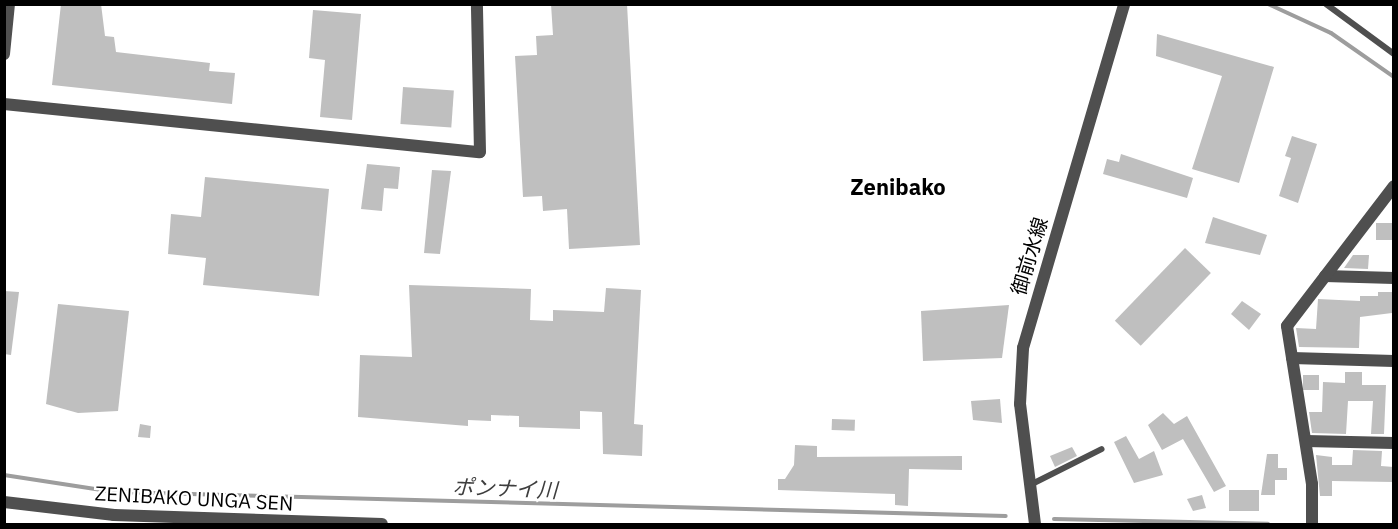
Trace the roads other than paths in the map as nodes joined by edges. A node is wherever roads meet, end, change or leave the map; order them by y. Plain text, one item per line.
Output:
1 (9, 4) edge
2 (477, 4) edge
3 (1124, 4) edge
4 (1326, 4) edge
5 (4, 54) edge
6 (1394, 54) edge
7 (4, 104) edge
8 (1394, 186) edge
9 (1325, 276) junction
10 (1394, 278) edge
11 (1292, 358) junction
12 (1394, 361) edge
13 (1306, 441) junction
14 (1394, 443) edge
15 (1102, 449) dead end
16 (1029, 485) junction
17 (4, 502) edge
18 (1312, 523) edge
19 (382, 525) edge
20 (1035, 525) edge

1 - 5 street
2 - 7 street
3 - 16 street, 御前水線
4 - 6 lane
8 - 9 street
9 - 10 street
9 - 11 street
11 - 12 street
11 - 13 street
13 - 14 street
13 - 18 street
15 - 16 lane
16 - 20 street, 御前水線
17 - 19 street, ZENIBAKO UNGA SEN

